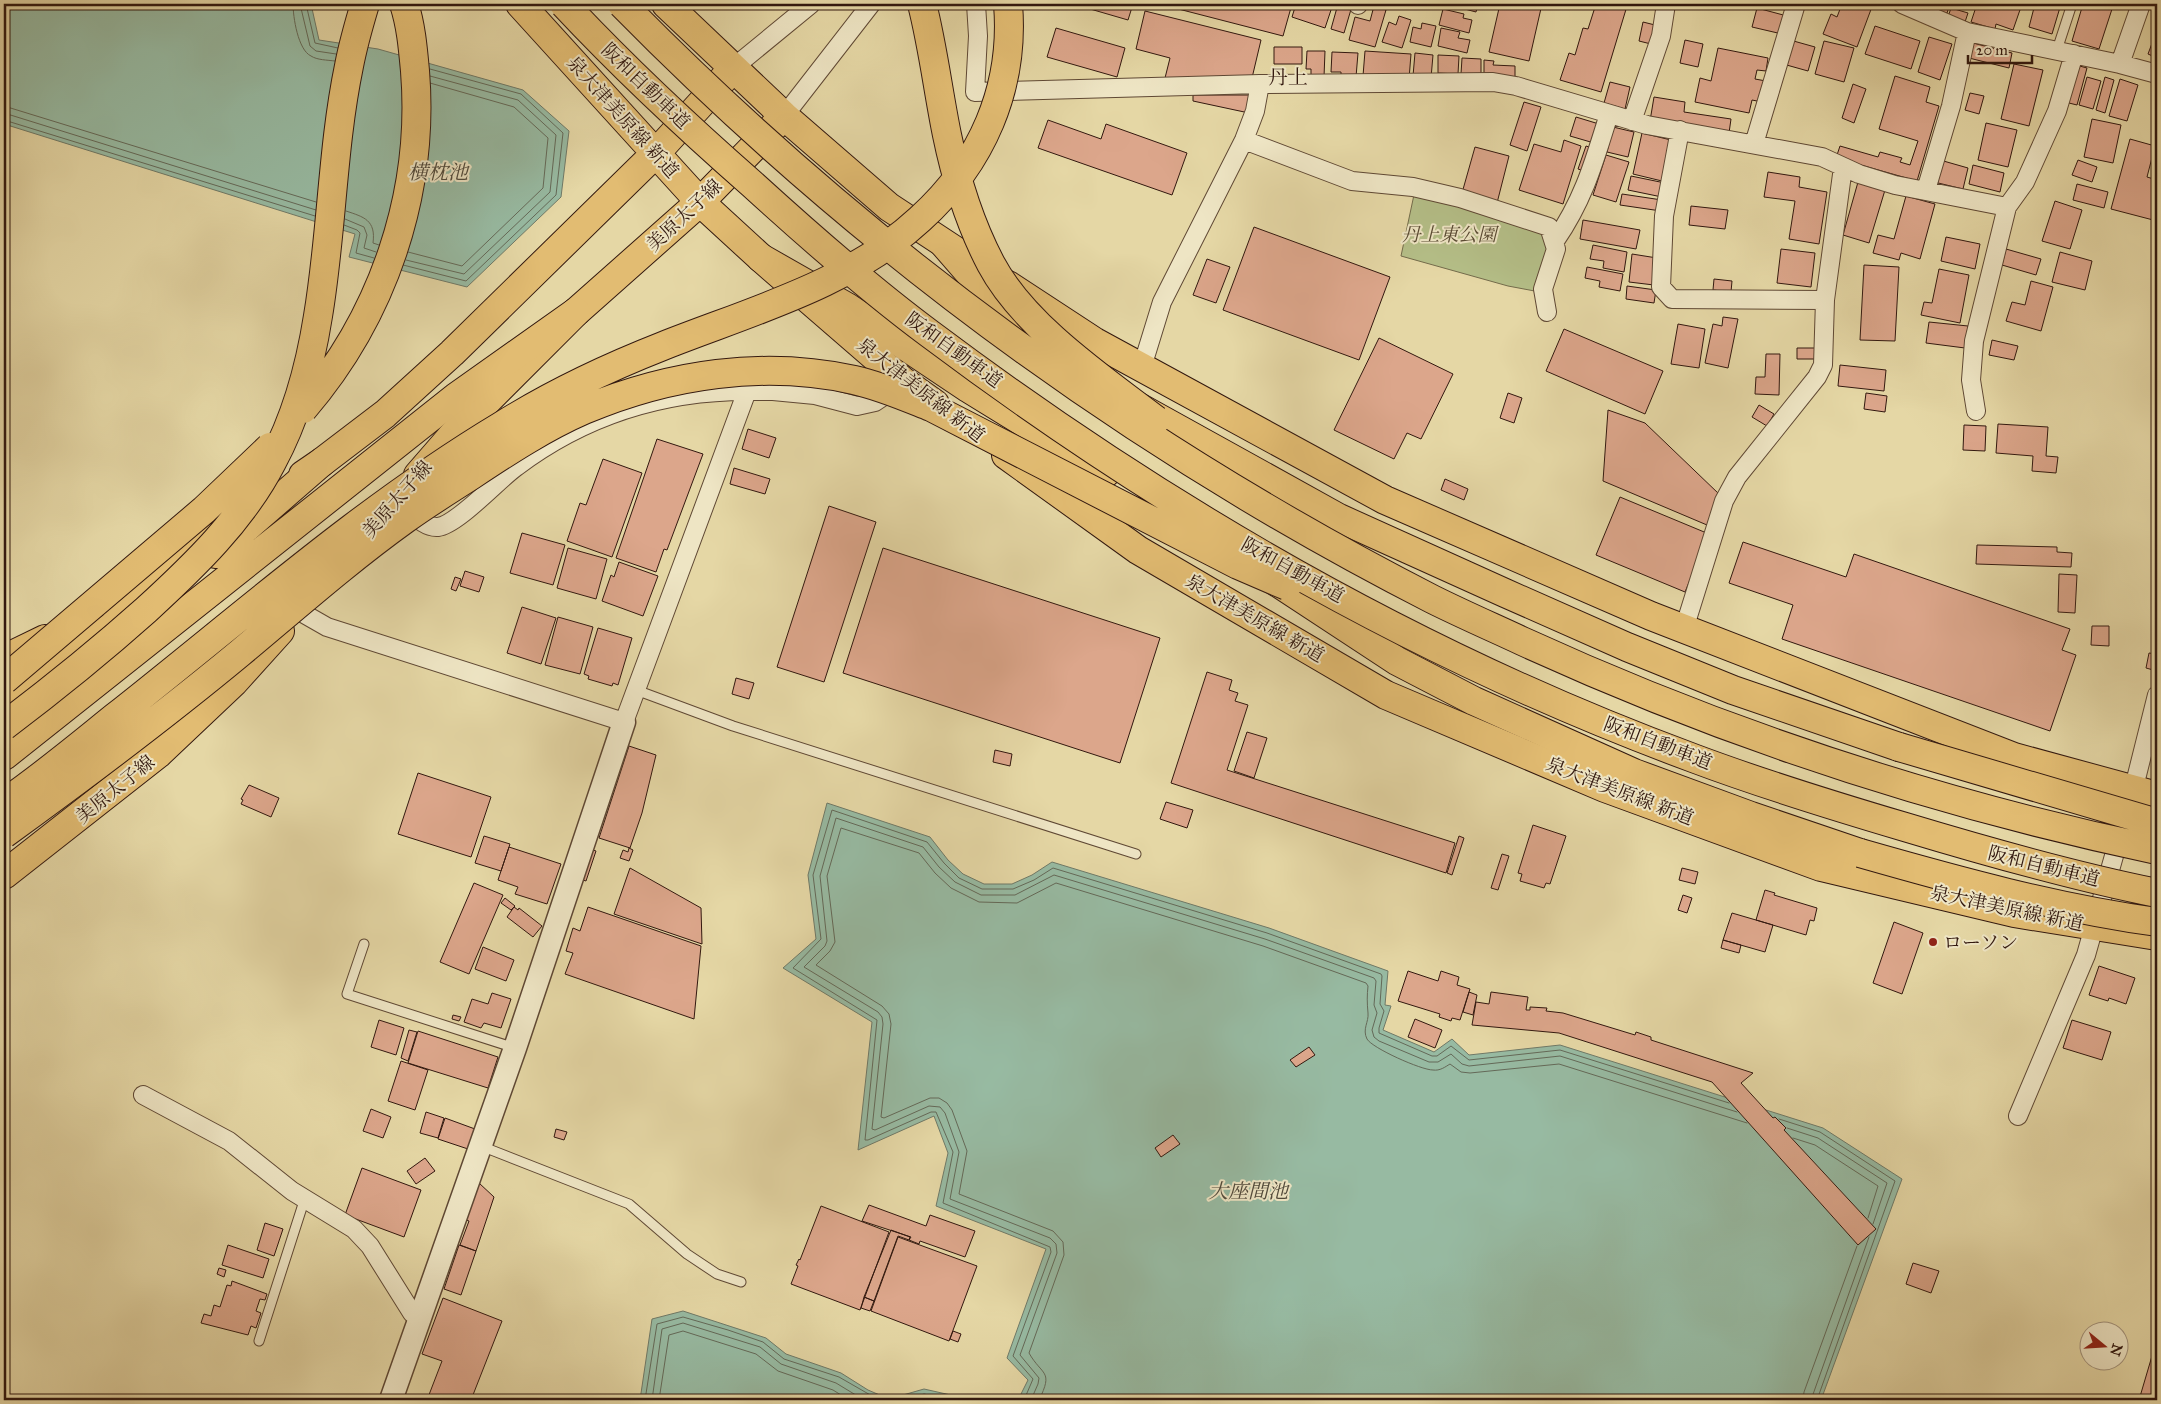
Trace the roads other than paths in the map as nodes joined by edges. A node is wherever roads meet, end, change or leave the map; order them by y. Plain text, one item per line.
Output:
1 (365, 4) edge
2 (404, 4) edge
3 (520, 4) edge
4 (564, 4) edge
5 (622, 4) edge
6 (666, 4) edge
7 (811, 4) edge
8 (871, 4) edge
9 (922, 4) edge
10 (976, 4) edge
11 (1008, 4) edge
12 (1666, 4) edge
13 (1796, 4) edge
14 (1902, 4) edge
15 (2072, 4) edge
16 (2141, 4) edge
17 (1967, 32) junction
18 (2057, 50) junction
19 (2074, 54) junction
20 (2120, 64) junction
21 (733, 68) junction
22 (2157, 74) edge
23 (1260, 84) junction
24 (1609, 114) junction
25 (784, 116) junction
26 (1632, 121) junction
27 (1680, 130) junction
28 (1244, 140) junction
29 (1754, 144) junction
30 (656, 153) junction
31 (1843, 166) junction
32 (1926, 190) junction
33 (700, 202) junction
34 (2007, 207) junction
35 (1554, 241) junction
36 (944, 244) junction
37 (761, 258) junction
38 (1825, 300) junction
39 (576, 312) junction
40 (1547, 312) dead end
41 (1142, 367) junction
42 (904, 382) junction
43 (747, 391) junction
44 (1976, 411) dead end
45 (322, 462) junction
46 (396, 500) junction
47 (1436, 601) junction
48 (299, 611) junction
49 (1684, 629) junction
50 (1419, 638) junction
51 (4, 659) edge
52 (4, 680) edge
53 (636, 690) junction
54 (4, 694) edge
55 (2157, 695) edge
56 (624, 722) junction
57 (4, 726) edge
58 (4, 756) edge
59 (2146, 793) edge
60 (4, 803) edge
61 (2157, 823) edge
62 (4, 834) edge
63 (2157, 850) edge
64 (1136, 854) dead end
65 (4, 875) edge
66 (2157, 893) edge
67 (2157, 922) edge
68 (2093, 926) junction
69 (2157, 936) edge
70 (364, 944) dead end
71 (515, 1048) junction
72 (143, 1095) dead end
73 (2018, 1116) dead end
74 (480, 1146) junction
75 (305, 1198) junction
76 (741, 1282) dead end
77 (419, 1317) junction
78 (258, 1341) dead end
79 (391, 1400) edge

1 - 57 main road, bridge
2 - 52 main road, bridge
3 - 30 main road, 泉大津美原線 新道
4 - 50 main road, 阪和自動車道, bridge
5 - 47 main road, 阪和自動車道, bridge
6 - 21 main road
7 - 21 street
8 - 25 street
9 - 47 main road, bridge
10 - 23 street
11 - 60 main road, bridge
12 - 26 street
13 - 29 street
14 - 17 street
15 - 18 lane
16 - 20 street
17 - 18 street
17 - 32 street
18 - 19 street
19 - 20 street
19 - 34 street
20 - 22 street
21 - 25 main road
21 - 30 main road
23 - 24 street
23 - 28 street
24 - 26 street
24 - 35 street
25 - 33 main road, 美原太子線
25 - 36 main road
26 - 27 street
27 - 29 street
27 - 38 street
28 - 35 street
28 - 41 street
29 - 31 street
30 - 33 main road, 泉大津美原線 新道
30 - 45 main road
31 - 32 street
31 - 38 street
32 - 34 street
33 - 37 main road, 泉大津美原線 新道
33 - 39 main road, 美原太子線
34 - 44 street
35 - 40 street
36 - 41 main road
36 - 61 main road, bridge
37 - 42 main road, 泉大津美原線 新道
37 - 67 main road, bridge
38 - 49 street
39 - 46 main road, 美原太子線
39 - 58 main road
41 - 49 main road
42 - 43 street
42 - 68 main road, 泉大津美原線 新道
43 - 46 street
43 - 53 street
45 - 51 main road
45 - 54 main road
46 - 48 main road, 美原太子線
47 - 63 main road, 阪和自動車道, bridge
48 - 56 street
48 - 65 main road, 美原太子線
49 - 59 main road
50 - 62 main road, bridge
50 - 66 main road, 阪和自動車道, bridge
53 - 56 street
53 - 64 lane
55 - 59 street
56 - 71 street
59 - 68 street
68 - 69 main road, 泉大津美原線 新道
68 - 73 street
70 - 71 lane
71 - 74 street
72 - 75 street
74 - 76 lane
74 - 77 street
75 - 77 street
75 - 78 lane
77 - 79 street

